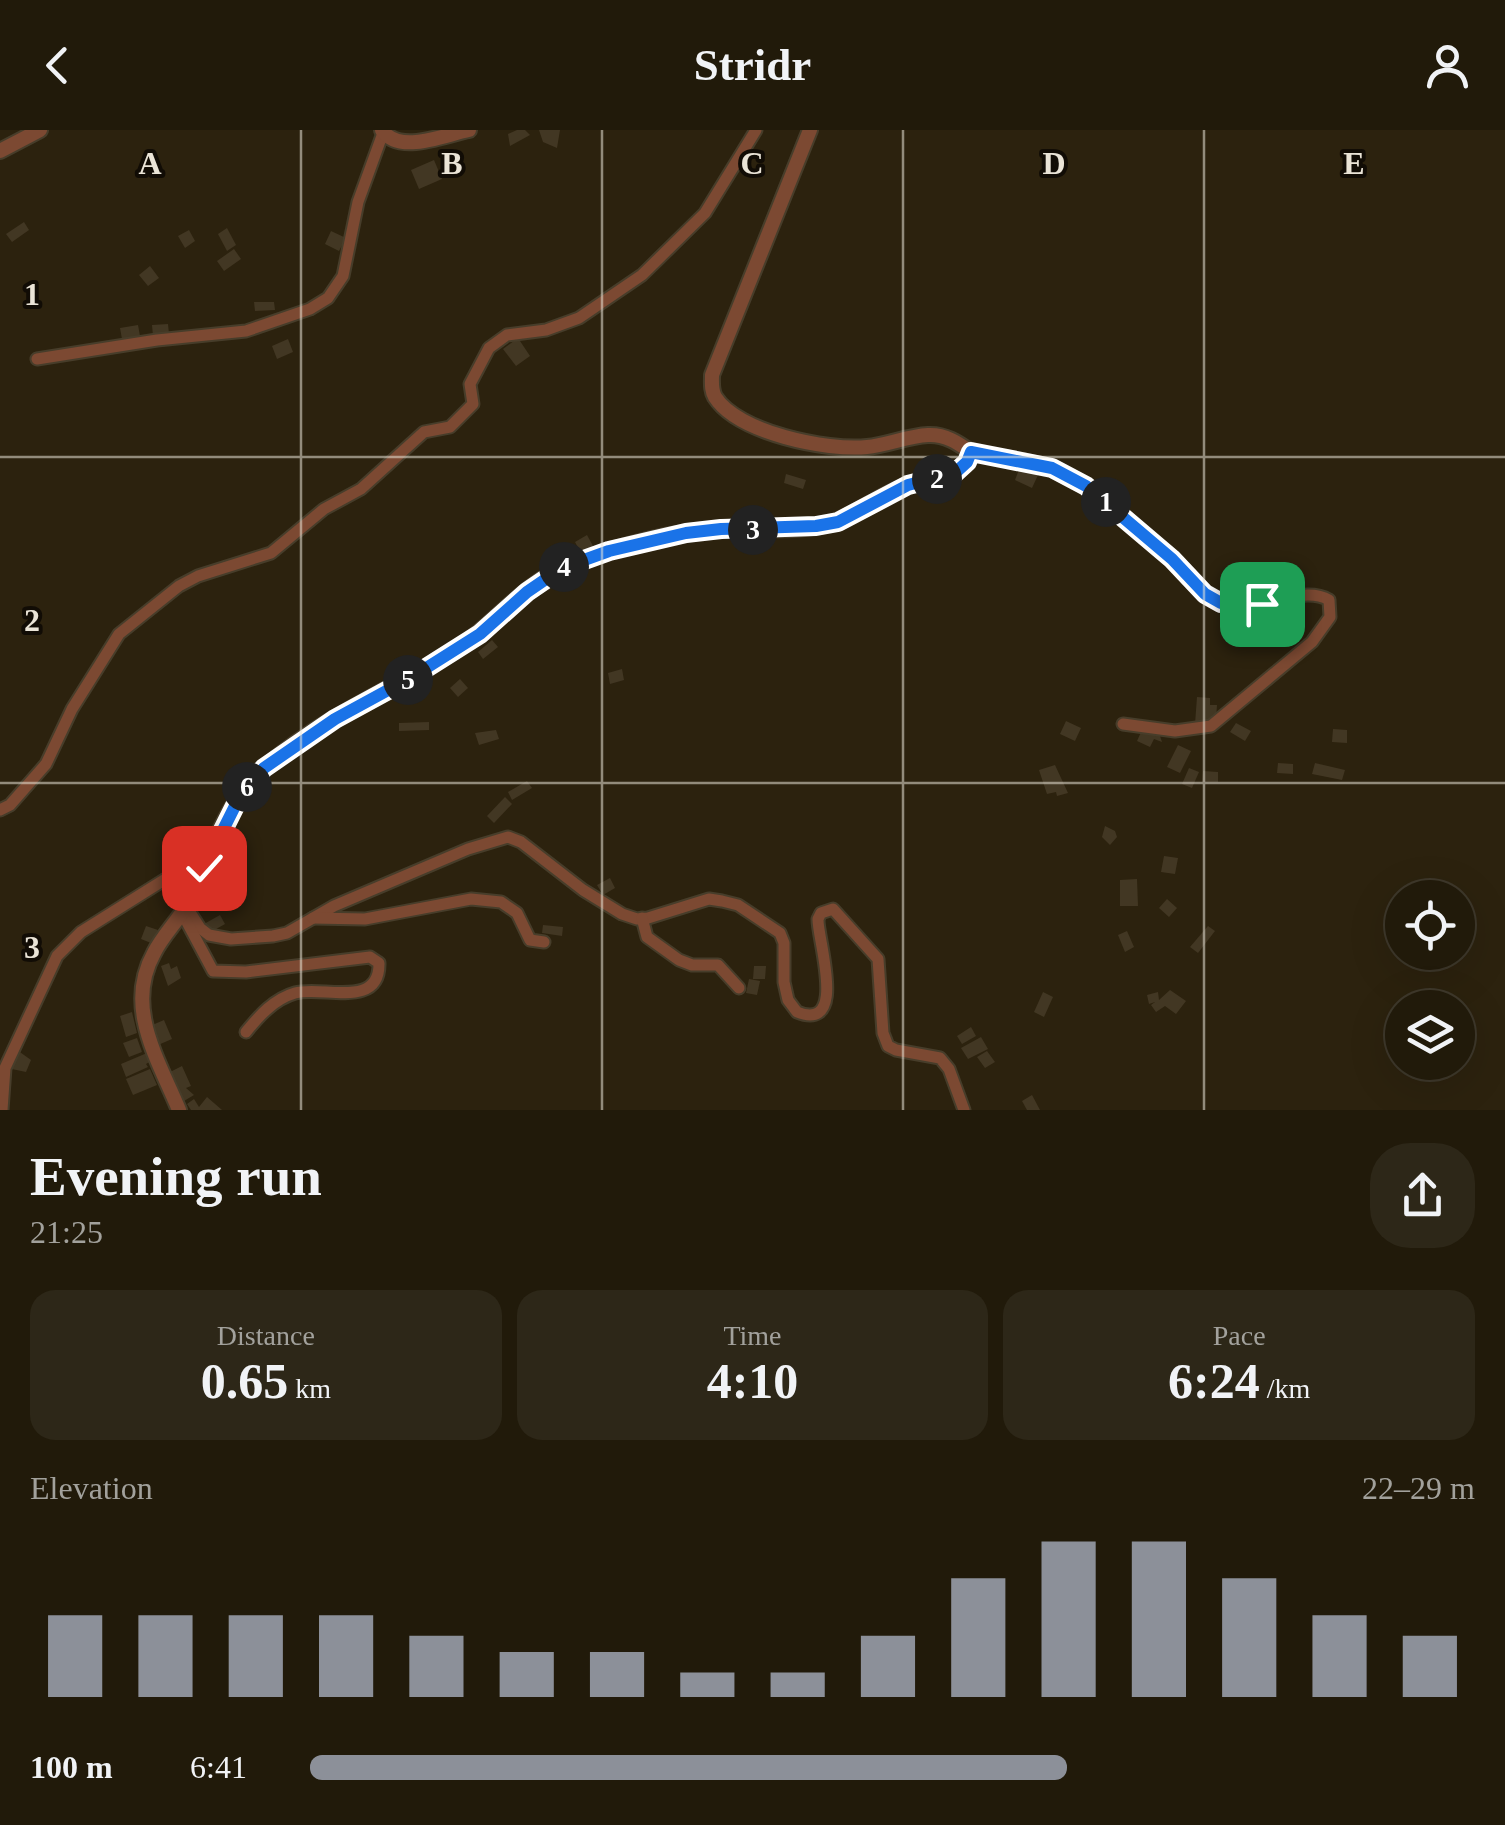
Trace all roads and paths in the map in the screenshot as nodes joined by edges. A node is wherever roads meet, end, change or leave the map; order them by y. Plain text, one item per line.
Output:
1 (40, 130) edge
2 (469, 130) edge
3 (756, 130) edge
4 (810, 130) edge
5 (382, 131) edge
6 (0, 151) edge
7 (37, 359) dead end
8 (971, 452) junction
9 (1123, 724) dead end
10 (3, 810) edge
11 (204, 868) junction
12 (184, 909) junction
13 (314, 918) junction
14 (642, 918) junction
15 (544, 942) dead end
16 (739, 988) dead end
17 (246, 1032) dead end
18 (2, 1110) edge
19 (179, 1110) edge
20 (964, 1110) edge

1 - 6 street
2 - 5 street
3 - 10 street
4 - 8 street
5 - 7 street
8 - 9 street
8 - 11 street
11 - 12 street
11 - 18 street
12 - 13 street
12 - 17 street
12 - 19 street
13 - 14 street
13 - 15 street
14 - 16 street
14 - 20 street

